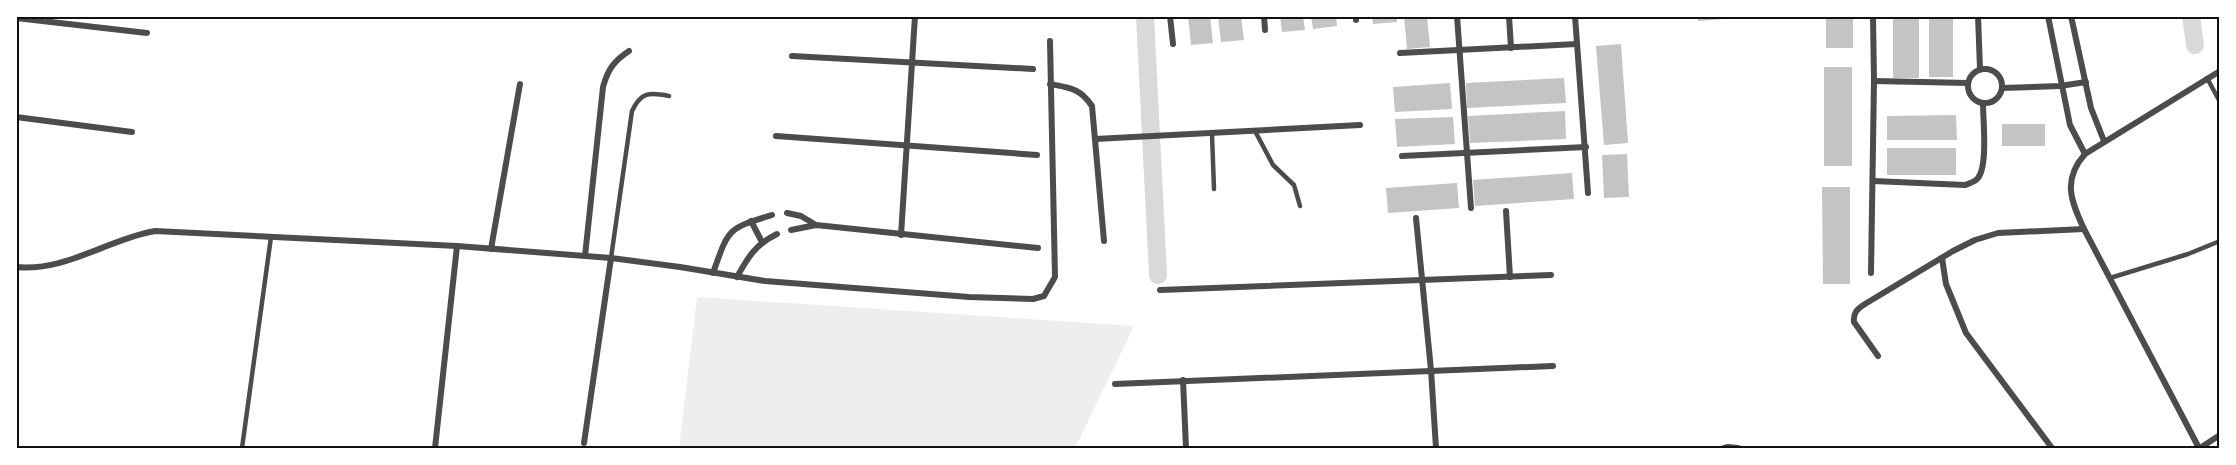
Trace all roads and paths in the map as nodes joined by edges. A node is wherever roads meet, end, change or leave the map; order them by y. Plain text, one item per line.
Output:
1 (915, 16) edge
2 (1170, 16) edge
3 (1264, 16) edge
4 (1457, 16) edge
5 (1509, 16) edge
6 (1575, 16) edge
7 (1873, 16) edge
8 (1978, 16) edge
9 (2048, 16) edge
10 (2071, 16) edge
11 (16, 18) edge
12 (1265, 30) dead end
13 (147, 33) dead end
14 (1050, 41) dead end
15 (1173, 44) dead end
16 (1577, 44) junction
17 (1511, 48) junction
18 (629, 51) dead end
19 (1460, 51) junction
20 (1401, 53) dead end
21 (792, 56) dead end
22 (912, 64) junction
23 (1034, 69) dead end
24 (1980, 69) junction
25 (2220, 71) edge
26 (2207, 78) junction
27 (1874, 81) junction
28 (2086, 82) junction
29 (520, 84) dead end
30 (1050, 84) junction
31 (1968, 84) junction
32 (2060, 86) junction
33 (2002, 88) junction
34 (669, 96) dead end
35 (2220, 102) edge
36 (1983, 103) junction
37 (16, 117) edge
38 (1360, 125) dead end
39 (1255, 131) junction
40 (132, 132) dead end
41 (1212, 134) junction
42 (776, 136) dead end
43 (1095, 139) junction
44 (2104, 141) junction
45 (906, 145) junction
46 (1586, 147) junction
47 (1467, 153) junction
48 (2085, 154) junction
49 (1037, 155) dead end
50 (1402, 156) dead end
51 (1873, 181) junction
52 (1214, 189) dead end
53 (1588, 194) dead end
54 (1300, 206) dead end
55 (1471, 208) dead end
56 (1506, 211) dead end
57 (787, 213) dead end
58 (772, 215) dead end
59 (1416, 218) dead end
60 (751, 222) junction
61 (816, 225) junction
62 (791, 230) dead end
63 (2084, 230) junction
64 (777, 234) dead end
65 (900, 235) junction
66 (271, 237) junction
67 (1104, 241) dead end
68 (2220, 241) edge
69 (762, 242) junction
70 (457, 246) junction
71 (1038, 248) dead end
72 (491, 249) junction
73 (585, 256) junction
74 (611, 258) junction
75 (1942, 258) junction
76 (16, 267) edge
77 (713, 273) junction
78 (1871, 273) dead end
79 (1551, 275) dead end
80 (737, 277) junction
81 (1510, 277) junction
82 (2110, 278) junction
83 (1423, 279) junction
84 (1161, 290) dead end
85 (1878, 357) dead end
86 (1553, 366) dead end
87 (1431, 369) junction
88 (1183, 380) junction
89 (1115, 384) dead end
90 (2220, 435) edge
91 (584, 443) dead end
92 (242, 448) edge
93 (435, 448) edge
94 (1186, 448) edge
95 (1436, 448) edge
96 (1724, 448) edge
97 (1738, 448) edge
98 (2052, 448) edge
99 (2199, 448) edge

1 - 22 street
2 - 15 street
3 - 12 street
4 - 19 street
5 - 17 street
6 - 16 street
7 - 27 street
8 - 24 street
9 - 32 street
10 - 28 street
11 - 13 street
14 - 30 street
16 - 17 street
16 - 46 street
17 - 19 street
18 - 73 street
19 - 20 street
19 - 47 street
21 - 22 street
22 - 23 street
22 - 45 street
24 - 31 street
24 - 33 street
25 - 26 street
26 - 35 lane
26 - 44 street
27 - 31 street
27 - 51 street
28 - 32 street
28 - 44 street
29 - 72 street
30 - 43 street
30 - 80 street
31 - 36 street
32 - 33 street
32 - 48 street
33 - 36 street
34 - 74 lane
36 - 51 street
37 - 40 street
38 - 39 street
39 - 41 street
39 - 54 lane
41 - 43 street
41 - 52 lane
42 - 45 street
43 - 67 street
44 - 48 street
45 - 49 street
45 - 65 street
46 - 47 street
46 - 53 street
47 - 50 street
47 - 55 street
48 - 63 street
51 - 78 street
56 - 81 street
57 - 61 street
58 - 60 street
59 - 83 street
60 - 69 street
60 - 77 street
61 - 62 street
61 - 65 street
63 - 75 street
63 - 82 street
64 - 69 street
65 - 71 street
66 - 70 street
66 - 76 street
66 - 92 lane
68 - 82 lane
69 - 80 street
70 - 72 street
70 - 93 street
72 - 73 street
73 - 74 street
74 - 77 street
74 - 91 street
75 - 85 street
75 - 98 street
77 - 80 street
79 - 81 street
81 - 83 street
82 - 99 street
83 - 84 street
83 - 87 street
86 - 87 street
87 - 88 street
87 - 95 street
88 - 89 street
88 - 94 street
90 - 99 street
96 - 97 street

